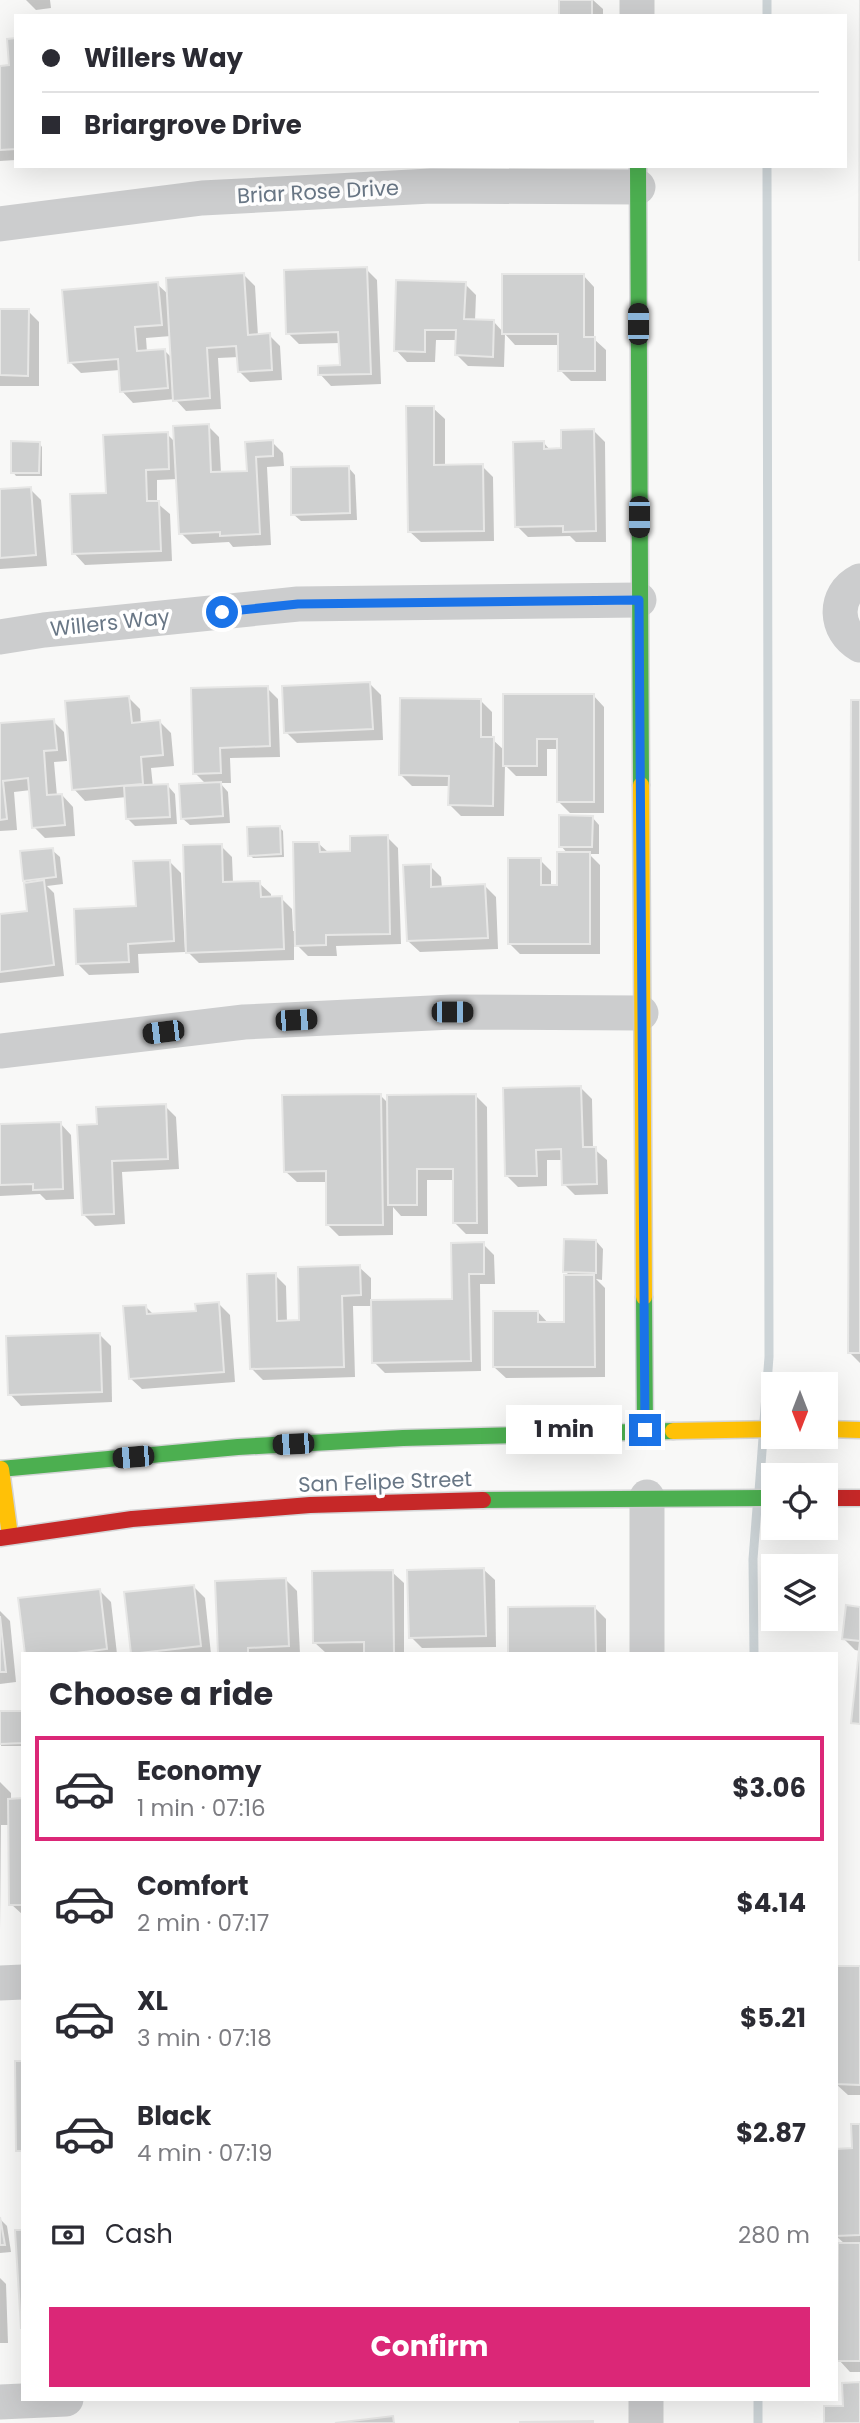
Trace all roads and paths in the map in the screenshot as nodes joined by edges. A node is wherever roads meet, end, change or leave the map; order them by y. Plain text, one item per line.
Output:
1 (638, 176) edge
2 (0, 224) edge
3 (860, 581) edge
4 (639, 600) junction
5 (0, 637) edge
6 (860, 645) edge
7 (641, 1013) junction
8 (0, 1051) edge
9 (761, 1429) edge
10 (838, 1429) edge
11 (645, 1430) junction
12 (860, 1430) edge
13 (1, 1469) edge
14 (647, 1497) junction
15 (761, 1498) edge
16 (838, 1498) edge
17 (860, 1499) edge
18 (5, 1537) edge
19 (647, 1652) edge
20 (21, 1982) edge
21 (0, 1983) edge
22 (22, 2401) edge
23 (646, 2401) edge
24 (0, 2402) edge
25 (646, 2423) edge

1 - 2 street, Briar Rose Drive
1 - 4 main road
3 - 6 street
4 - 5 street, Willers Way
4 - 7 main road
7 - 8 street
7 - 11 main road
9 - 11 main road, San Felipe Street
10 - 12 main road
11 - 13 main road, San Felipe Street
13 - 18 main road
14 - 15 main road, San Felipe Street
14 - 18 main road, San Felipe Street
14 - 19 street
16 - 17 main road
20 - 21 street
22 - 24 street
23 - 25 street

